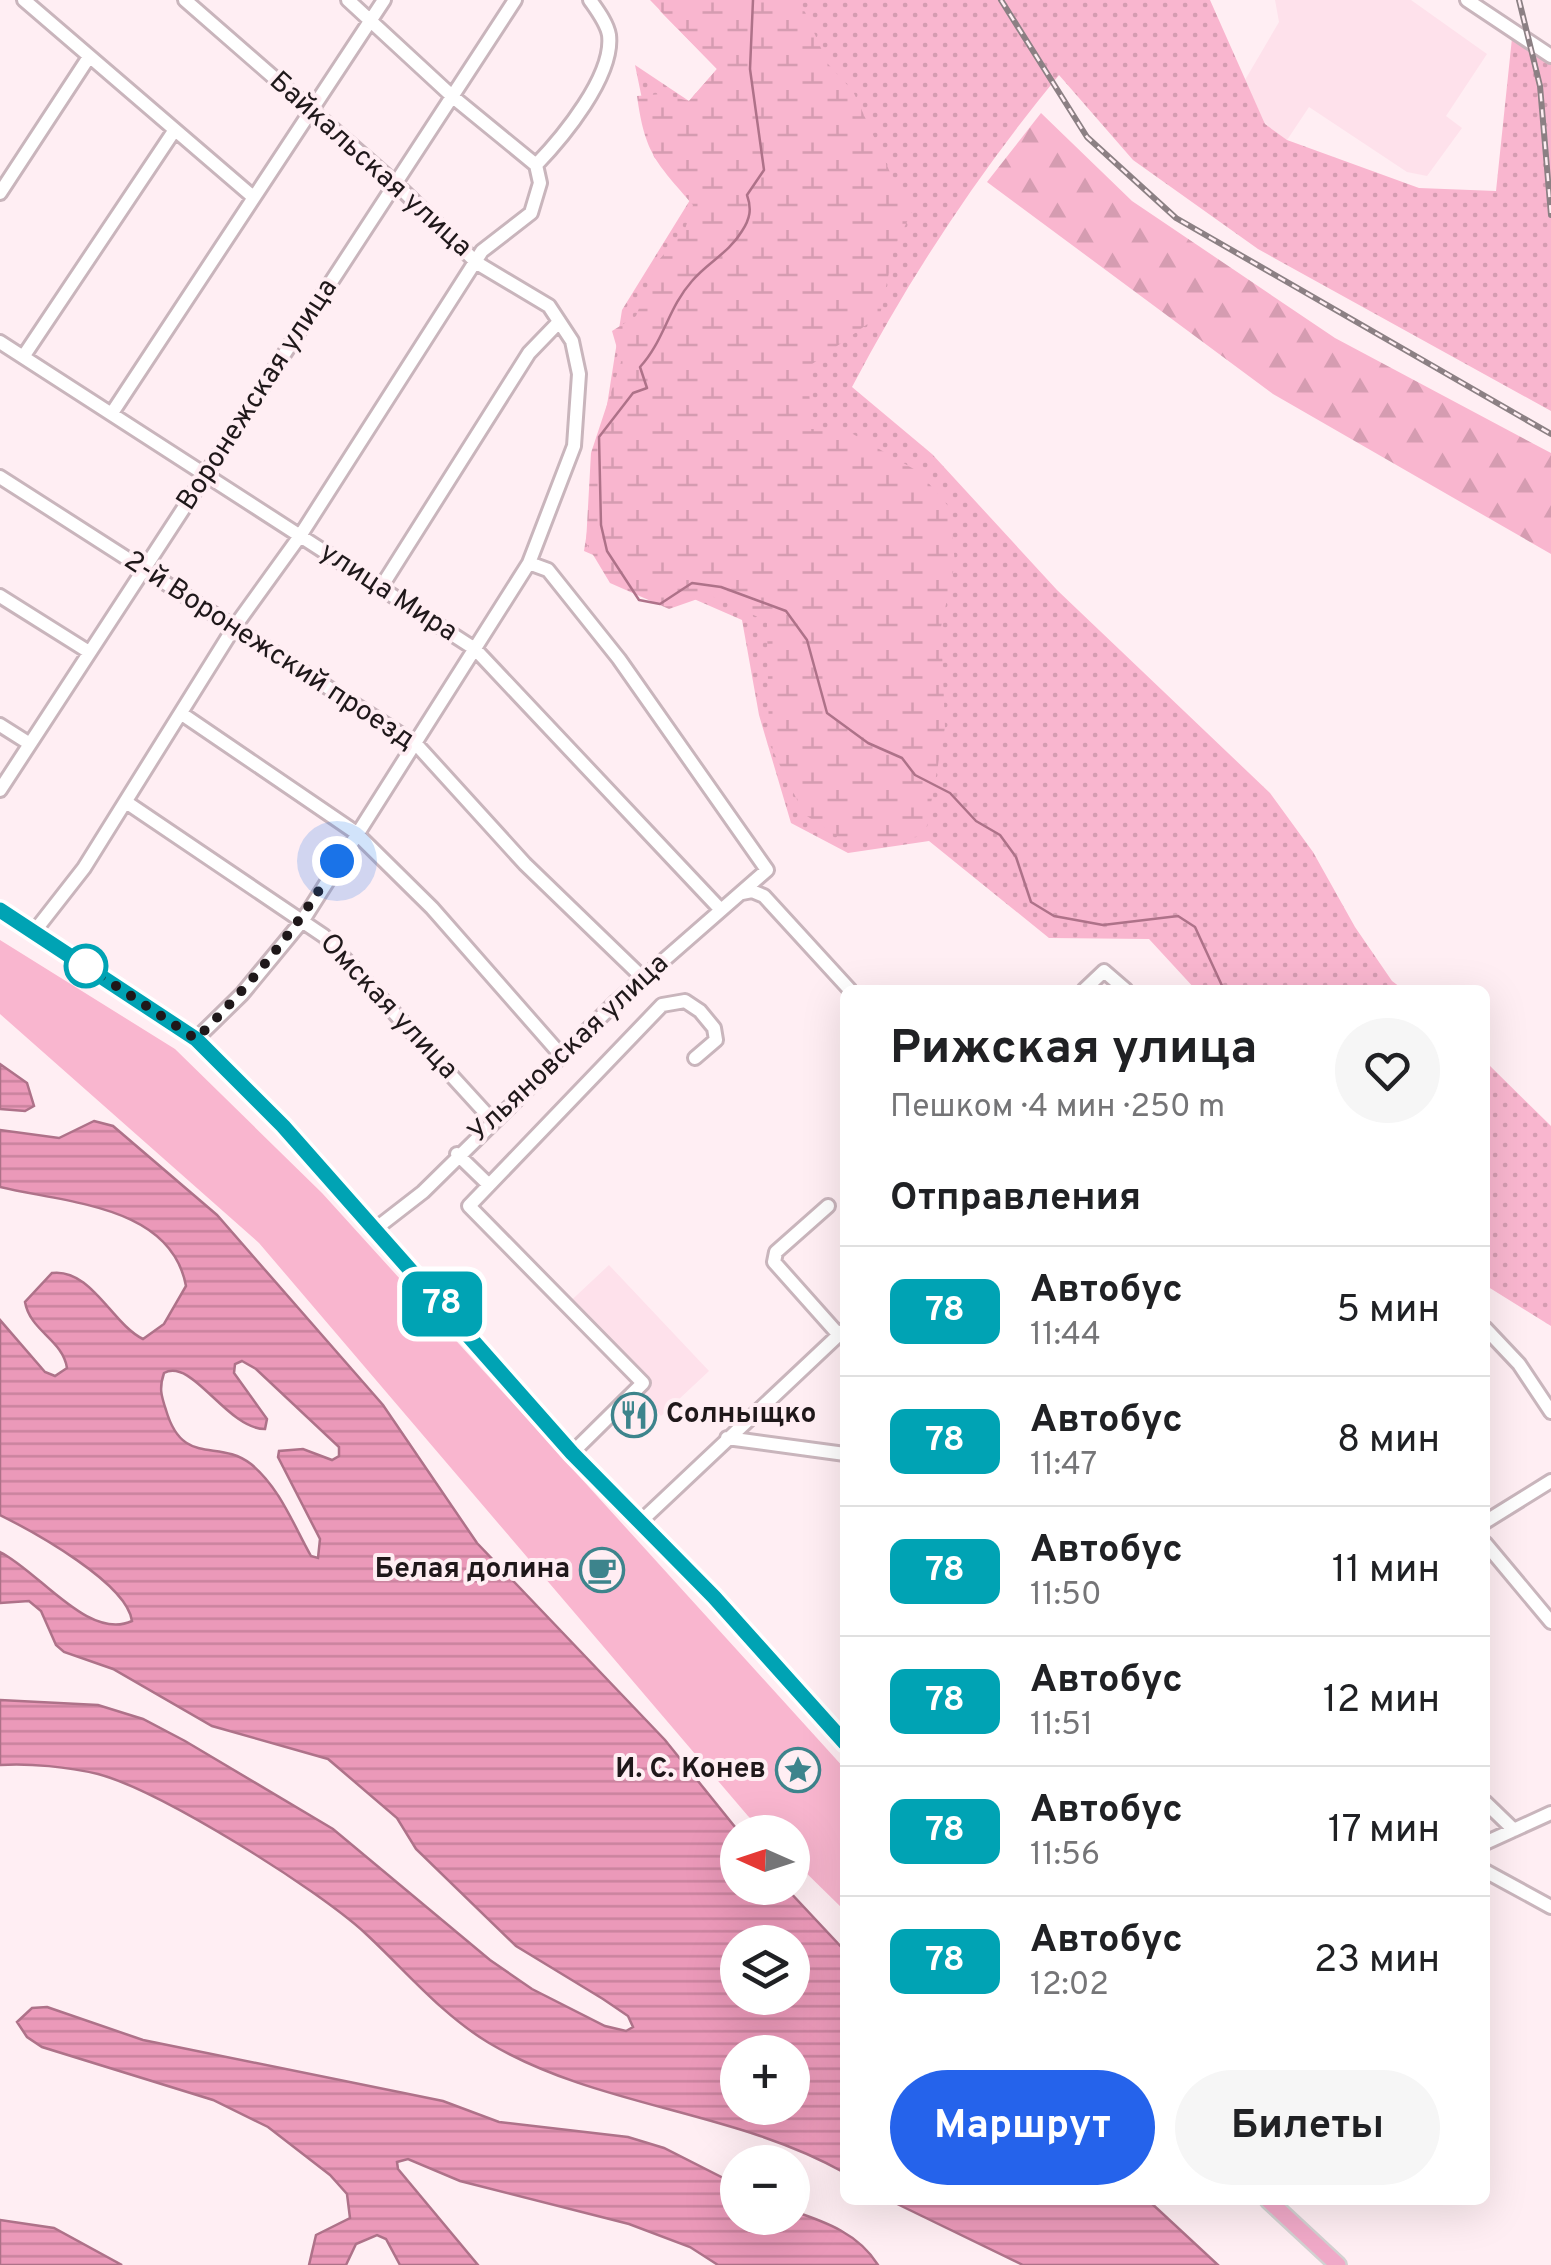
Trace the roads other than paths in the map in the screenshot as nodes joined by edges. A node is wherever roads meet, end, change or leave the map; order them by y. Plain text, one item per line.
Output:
1 (24, 0) edge
2 (185, 0) edge
3 (348, 0) edge
4 (384, 0) edge
5 (515, 0) edge
6 (590, 0) edge
7 (1467, 0) edge
8 (372, 20) junction
9 (89, 56) junction
10 (1551, 56) edge
11 (452, 97) junction
12 (312, 109) junction
13 (174, 131) junction
14 (536, 165) junction
15 (396, 184) junction
16 (0, 193) edge
17 (252, 196) junction
18 (477, 263) junction
19 (558, 324) junction
20 (0, 342) edge
21 (22, 357) junction
22 (112, 414) junction
23 (0, 477) edge
24 (204, 478) junction
25 (300, 536) junction
26 (529, 564) junction
27 (144, 569) junction
28 (380, 589) junction
29 (0, 596) edge
30 (234, 629) junction
31 (475, 649) junction
32 (89, 652) junction
33 (182, 714) junction
34 (0, 725) edge
35 (30, 744) junction
36 (416, 744) junction
37 (0, 790) edge
38 (126, 802) junction
39 (355, 832) junction
40 (740, 894) junction
41 (0, 910) edge
42 (721, 910) junction
43 (303, 920) junction
44 (34, 932) junction
45 (644, 978) junction
46 (845, 985) edge
47 (1089, 985) edge
48 (1120, 985) edge
49 (196, 1039) junction
50 (561, 1054) junction
51 (695, 1058) dead end
52 (492, 1120) junction
53 (457, 1154) junction
54 (489, 1185) junction
55 (828, 1206) dead end
56 (374, 1230) junction
57 (840, 1330) edge
58 (1490, 1333) edge
59 (840, 1334) edge
60 (1551, 1412) edge
61 (727, 1438) junction
62 (572, 1453) junction
63 (840, 1453) edge
64 (1551, 1481) edge
65 (1490, 1519) edge
66 (639, 1523) junction
67 (1490, 1550) edge
68 (1551, 1622) edge
69 (840, 1737) edge
70 (1490, 1807) edge
71 (1551, 1814) edge
72 (1514, 1830) junction
73 (1490, 1841) edge
74 (1490, 1875) edge
75 (1551, 1906) edge
76 (1273, 2205) edge
77 (1338, 2265) edge

1 - 9 street
2 - 12 street, Байкальская улица
3 - 8 street
4 - 8 street
5 - 11 street, Воронежская улица
6 - 14 street
7 - 10 street
8 - 11 street
8 - 12 street
9 - 13 street
9 - 16 street
11 - 14 street
11 - 15 street, Воронежская улица
12 - 15 street, Байкальская улица
12 - 17 street
13 - 17 street
13 - 21 street
14 - 18 street
15 - 18 street, Байкальская улица
15 - 24 street, Воронежская улица
17 - 22 street
18 - 19 street, Байкальская улица
18 - 25 street
19 - 26 street
19 - 28 street
20 - 21 street, улица Мира
21 - 22 street, улица Мира
22 - 24 street, улица Мира
23 - 27 street, 2-й Воронежский проезд
24 - 25 street, улица Мира
24 - 27 street, Воронежская улица
25 - 28 street, улица Мира
25 - 30 street
26 - 31 street
26 - 40 street, Ульяновская улица
27 - 30 street, 2-й Воронежский проезд
27 - 32 street, Воронежская улица
28 - 31 street, улица Мира
29 - 32 street
30 - 33 street
30 - 36 street, 2-й Воронежский проезд
31 - 36 street
31 - 42 street, улица Мира
32 - 35 street, Воронежская улица
33 - 38 street
33 - 39 street
34 - 35 street
35 - 37 street, Воронежская улица
36 - 39 street
36 - 45 street, 2-й Воронежский проезд
38 - 43 street, Омская улица
38 - 44 street
39 - 43 street
39 - 50 street
40 - 42 street, Ульяновская улица
40 - 46 street
41 - 44 main road
42 - 45 street, Ульяновская улица
43 - 49 street
43 - 52 street, Омская улица
44 - 49 main road
45 - 50 street, Ульяновская улица
47 - 48 street
49 - 56 main road
50 - 52 street, Ульяновская улица
51 - 54 street
52 - 53 street, Ульяновская улица
53 - 54 street
53 - 56 street, Ульяновская улица
54 - 62 street
55 - 57 street
56 - 62 main road
58 - 60 street
59 - 61 street
61 - 63 street
61 - 66 street
62 - 66 main road
64 - 65 street
66 - 69 main road
67 - 68 street
70 - 72 street
71 - 72 street
72 - 73 street
74 - 75 street
76 - 77 main road

